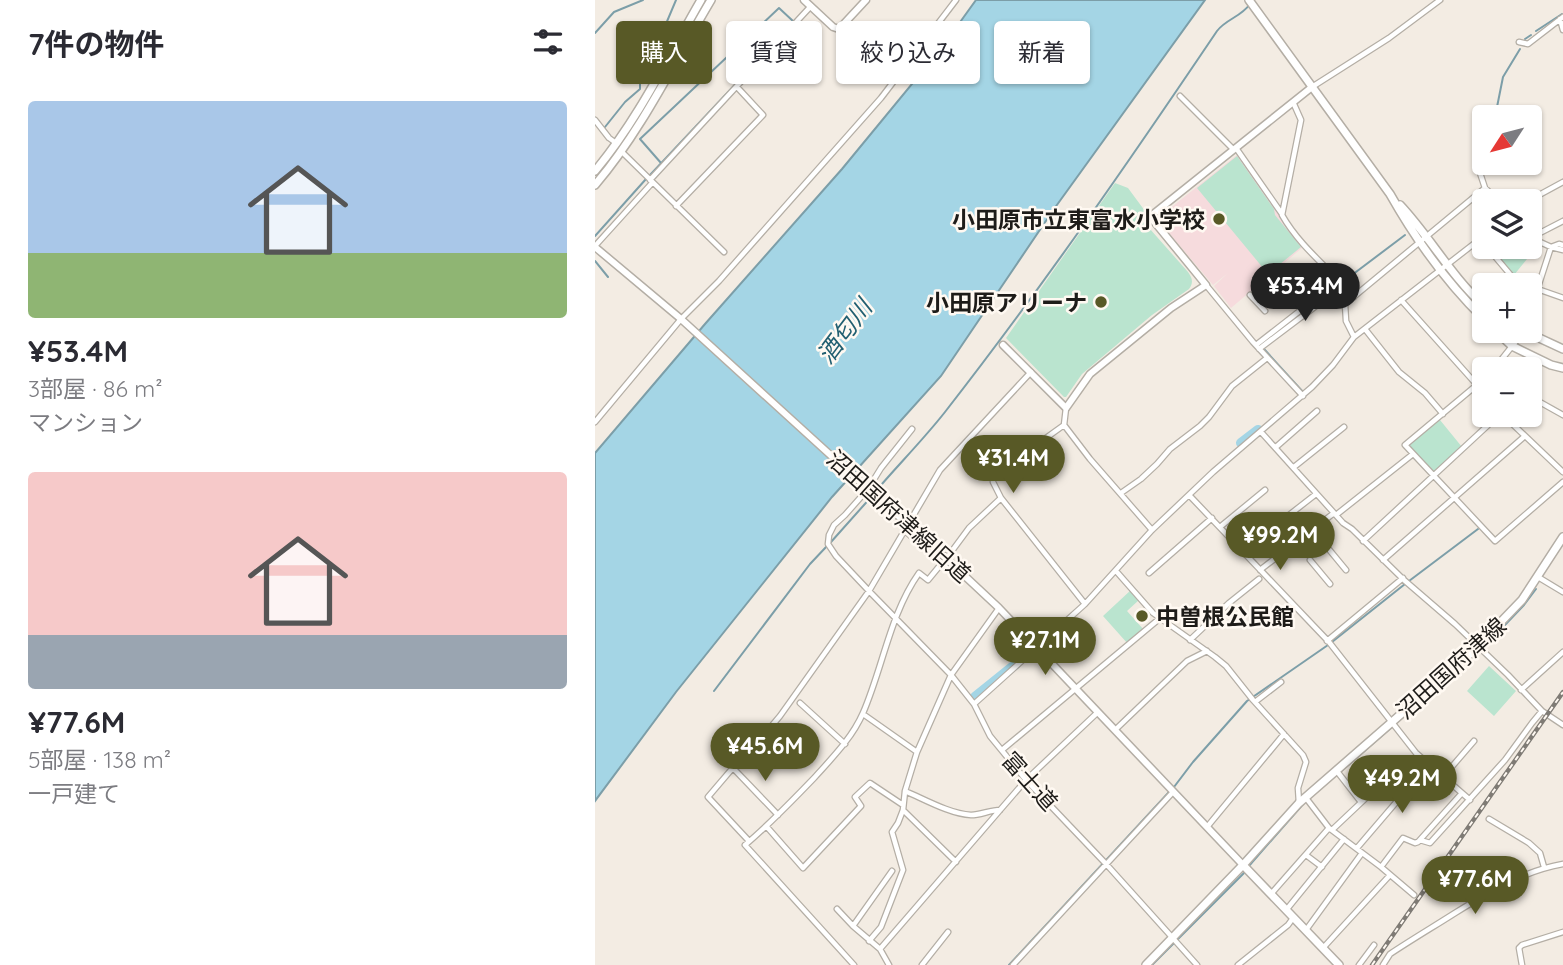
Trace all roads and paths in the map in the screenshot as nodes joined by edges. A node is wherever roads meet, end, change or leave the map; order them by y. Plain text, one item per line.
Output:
1 (701, 0) edge
2 (711, 0) edge
3 (804, 0) edge
4 (866, 0) edge
5 (956, 0) edge
6 (1249, 0) edge
7 (1440, 0) edge
8 (811, 6) junction
9 (1561, 18) edge
10 (1563, 30) edge
11 (1520, 42) dead end
12 (1312, 87) junction
13 (737, 88) junction
14 (1180, 96) dead end
15 (1293, 101) junction
16 (595, 120) edge
17 (616, 143) junction
18 (1234, 148) junction
19 (621, 151) junction
20 (595, 171) edge
21 (1481, 175) edge
22 (651, 181) junction
23 (1563, 182) edge
24 (595, 185) edge
25 (1485, 188) joint
26 (1542, 193) edge
27 (1390, 194) junction
28 (676, 206) junction
29 (1282, 215) junction
30 (1563, 221) edge
31 (1542, 232) edge
32 (1423, 240) junction
33 (1542, 243) edge
34 (595, 246) edge
35 (1551, 247) junction
36 (1563, 247) edge
37 (1472, 249) edge
38 (724, 253) dead end
39 (1498, 259) edge
40 (1446, 265) junction
41 (1439, 271) junction
42 (1509, 273) edge
43 (1542, 277) edge
44 (1270, 278) dead end
45 (1338, 281) junction
46 (1206, 285) junction
47 (1542, 291) edge
48 (1250, 295) dead end
49 (1285, 295) dead end
50 (1472, 295) edge
51 (1354, 297) junction
52 (1563, 298) edge
53 (1401, 300) junction
54 (1315, 306) dead end
55 (1472, 307) edge
56 (1265, 311) dead end
57 (681, 319) junction
58 (1365, 328) junction
59 (1354, 337) junction
60 (1542, 339) edge
61 (1509, 343) edge
62 (1514, 343) edge
63 (1003, 345) dead end
64 (1512, 346) junction
65 (1259, 347) junction
66 (1563, 349) edge
67 (1503, 357) edge
68 (1267, 358) junction
69 (1563, 368) edge
70 (1031, 372) junction
71 (1472, 379) edge
72 (1472, 389) edge
73 (1303, 396) junction
74 (1542, 403) edge
75 (1066, 408) junction
76 (1317, 411) dead end
77 (1443, 414) junction
78 (1563, 415) edge
79 (595, 422) edge
80 (1064, 425) junction
81 (1344, 427) dead end
82 (1488, 427) edge
83 (1515, 427) edge
84 (912, 429) dead end
85 (1261, 432) junction
86 (1525, 436) junction
87 (1276, 447) junction
88 (1413, 454) junction
89 (1294, 467) junction
90 (1562, 469) edge
91 (1434, 475) junction
92 (1563, 482) edge
93 (869, 490) junction
94 (1265, 490) dead end
95 (1121, 493) junction
96 (1189, 494) junction
97 (1316, 494) junction
98 (1001, 498) junction
99 (1455, 498) junction
100 (1335, 514) junction
101 (1212, 518) junction
102 (1220, 527) junction
103 (904, 530) junction
104 (1152, 530) junction
105 (1562, 539) edge
106 (1363, 541) junction
107 (1327, 547) dead end
108 (1243, 551) junction
109 (1310, 560) dead end
110 (1383, 560) junction
111 (944, 561) junction
112 (1260, 570) junction
113 (1346, 570) dead end
114 (1116, 571) junction
115 (1149, 573) dead end
116 (1538, 577) junction
117 (1259, 579) dead end
118 (1405, 581) junction
119 (1330, 584) dead end
120 (869, 592) junction
121 (1563, 593) edge
122 (1085, 604) junction
123 (999, 608) junction
124 (1159, 619) junction
125 (897, 620) junction
126 (1190, 640) junction
127 (1329, 643) junction
128 (1478, 647) junction
129 (1037, 648) junction
130 (1207, 651) junction
131 (1563, 652) edge
132 (951, 676) junction
133 (1282, 682) dead end
134 (1076, 689) junction
135 (1521, 690) junction
136 (1253, 699) junction
137 (800, 703) dead end
138 (974, 704) junction
139 (1542, 711) junction
140 (1098, 712) junction
141 (863, 714) junction
142 (1391, 722) junction
143 (1563, 725) edge
144 (1115, 730) junction
145 (1284, 734) junction
146 (1474, 741) dead end
147 (845, 744) junction
148 (1002, 750) junction
149 (917, 752) junction
150 (1428, 765) junction
151 (733, 767) junction
152 (1336, 770) junction
153 (1443, 777) junction
154 (1026, 780) junction
155 (1172, 789) junction
156 (905, 791) junction
157 (1462, 793) junction
158 (1368, 796) dead end
159 (1302, 800) junction
160 (1470, 800) junction
161 (1361, 802) junction
162 (903, 808) junction
163 (1001, 810) junction
164 (778, 815) junction
165 (1489, 819) dead end
166 (767, 827) junction
167 (1207, 827) junction
168 (1330, 829) junction
169 (1344, 839) junction
170 (1420, 840) junction
171 (749, 841) junction
172 (1357, 848) junction
173 (1362, 853) junction
174 (1305, 855) junction
175 (956, 862) junction
176 (1105, 863) junction
177 (1563, 864) edge
178 (1243, 865) junction
179 (1322, 867) junction
180 (1381, 867) junction
181 (1544, 867) junction
182 (892, 871) dead end
183 (1390, 874) junction
184 (1271, 894) junction
185 (1413, 895) dead end
186 (837, 909) dead end
187 (1286, 910) junction
188 (1294, 917) junction
189 (853, 926) junction
190 (1306, 930) junction
191 (948, 932) dead end
192 (1563, 932) edge
193 (1176, 940) junction
194 (870, 941) junction
195 (1374, 945) dead end
196 (1323, 948) junction
197 (880, 949) junction
198 (854, 965) edge
199 (889, 965) edge
200 (922, 965) edge
201 (1013, 965) edge
202 (1146, 965) edge
203 (1197, 965) edge
204 (1238, 965) edge
205 (1339, 965) edge
206 (1359, 965) edge
207 (1383, 965) edge
208 (1522, 965) edge

1 - 17 main road
2 - 19 main road
3 - 8 street
4 - 8 street
5 - 57 street
6 - 12 main road
7 - 12 street
8 - 13 street
9 - 10 street
9 - 11 street
12 - 15 street
12 - 27 main road
13 - 22 street
13 - 28 street
14 - 18 street
15 - 18 street
15 - 29 street
16 - 17 street
17 - 20 main road
18 - 29 street
18 - 46 street
19 - 22 street
19 - 24 main road
21 - 25 street
22 - 28 street
22 - 34 street
23 - 26 street
25 - 32 street
27 - 32 main road
27 - 32 main road
28 - 38 street
29 - 45 street
30 - 31 street
32 - 40 main road
32 - 41 main road
32 - 51 street
33 - 35 street
34 - 57 street, 沼田国府津線旧道
35 - 36 street
35 - 43 street
37 - 40 street
39 - 42 street
40 - 41 street
40 - 50 main road
41 - 53 street
41 - 55 main road
44 - 49 street
45 - 51 street
45 - 65 street
46 - 65 street
46 - 75 street
47 - 52 street
48 - 56 street
51 - 59 street
53 - 58 street
53 - 71 street
54 - 65 street
57 - 79 street
57 - 93 street, 沼田国府津線旧道
58 - 59 street
58 - 77 street
59 - 73 street
60 - 66 main road
61 - 64 main road
62 - 64 street
63 - 70 street
64 - 67 street
64 - 69 main road
65 - 68 street
68 - 73 street
68 - 95 street
70 - 75 street
70 - 103 street
72 - 77 street
73 - 85 street
74 - 78 street
75 - 80 street
76 - 87 street
77 - 88 street
80 - 95 street
80 - 98 street
81 - 89 street
82 - 91 street
83 - 86 street
84 - 93 street
85 - 87 street
85 - 96 street
86 - 90 street
86 - 99 street
87 - 89 street
88 - 91 street
88 - 100 street
89 - 97 street
91 - 99 street
91 - 106 street
92 - 99 street
93 - 111 street, 沼田国府津線旧道, bridge
93 - 120 street, 富士道
94 - 102 street
95 - 104 street
96 - 101 street
96 - 104 street
97 - 100 street
97 - 108 street
98 - 111 street
98 - 122 street
99 - 110 street
100 - 106 street
100 - 112 street
101 - 102 street
101 - 115 street
102 - 108 street
103 - 111 street
103 - 120 street
104 - 114 street
105 - 116 main road, 沼田国府津線
106 - 110 street
107 - 113 street
108 - 112 street
109 - 119 street
110 - 118 street
111 - 123 street, 沼田国府津線旧道
111 - 125 street
112 - 127 street
114 - 122 street
114 - 124 street
116 - 121 street
116 - 128 main road, 沼田国府津線
117 - 126 street
118 - 127 street
118 - 128 street
120 - 125 street, 富士道
120 - 151 street
122 - 129 street
123 - 129 street, 沼田国府津線旧道
123 - 132 street
124 - 126 street
124 - 134 street
125 - 132 street, 富士道
125 - 141 street
126 - 130 street
127 - 142 street
128 - 135 street
128 - 142 main road, 沼田国府津線
129 - 134 street, 沼田国府津線旧道
129 - 138 street
130 - 136 street
130 - 144 street
131 - 135 street
132 - 138 street, 富士道
132 - 149 street
133 - 136 street
134 - 140 street, 沼田国府津線旧道
134 - 148 street
135 - 139 street
136 - 145 street
137 - 147 street
138 - 148 street, 富士道
139 - 143 street
139 - 160 street
140 - 144 street, 沼田国府津線旧道
140 - 154 street
141 - 147 street
141 - 149 street
142 - 150 street
142 - 152 main road, 沼田国府津線
144 - 155 street, 沼田国府津線旧道
145 - 159 street
145 - 167 street
146 - 153 street
147 - 164 street
148 - 154 street, 富士道
149 - 156 street
150 - 153 street
150 - 172 street
151 - 164 street
151 - 171 street
152 - 159 main road, 沼田国府津線
152 - 161 street
153 - 157 street
154 - 163 street
154 - 176 street, 富士道
155 - 167 street, 沼田国府津線旧道
155 - 176 street
156 - 162 street
156 - 163 street
157 - 160 street
157 - 170 street
158 - 161 street
159 - 168 street
159 - 178 main road, 沼田国府津線
160 - 170 street
161 - 168 street
162 - 166 street
162 - 175 street
162 - 194 street
163 - 175 street
164 - 166 street
165 - 181 street
166 - 171 street
167 - 178 street, 沼田国府津線旧道
168 - 169 street
168 - 174 street
169 - 172 street
169 - 179 street
170 - 180 street
171 - 198 street
172 - 173 street
173 - 180 street
173 - 190 street
174 - 179 street
174 - 184 street
175 - 197 street
176 - 193 street, 富士道
176 - 201 street
177 - 181 street
178 - 184 main road
178 - 193 main road, 沼田国府津線
179 - 187 street
180 - 183 street
181 - 207 street
182 - 189 street
183 - 185 street
183 - 196 street
184 - 187 main road
186 - 189 street
187 - 188 main road
188 - 190 main road
188 - 204 street
189 - 194 street
190 - 196 main road
191 - 200 street
192 - 208 street
193 - 202 main road, 沼田国府津線
193 - 203 street, 富士道
194 - 197 street
195 - 206 street
196 - 205 main road
197 - 199 street

